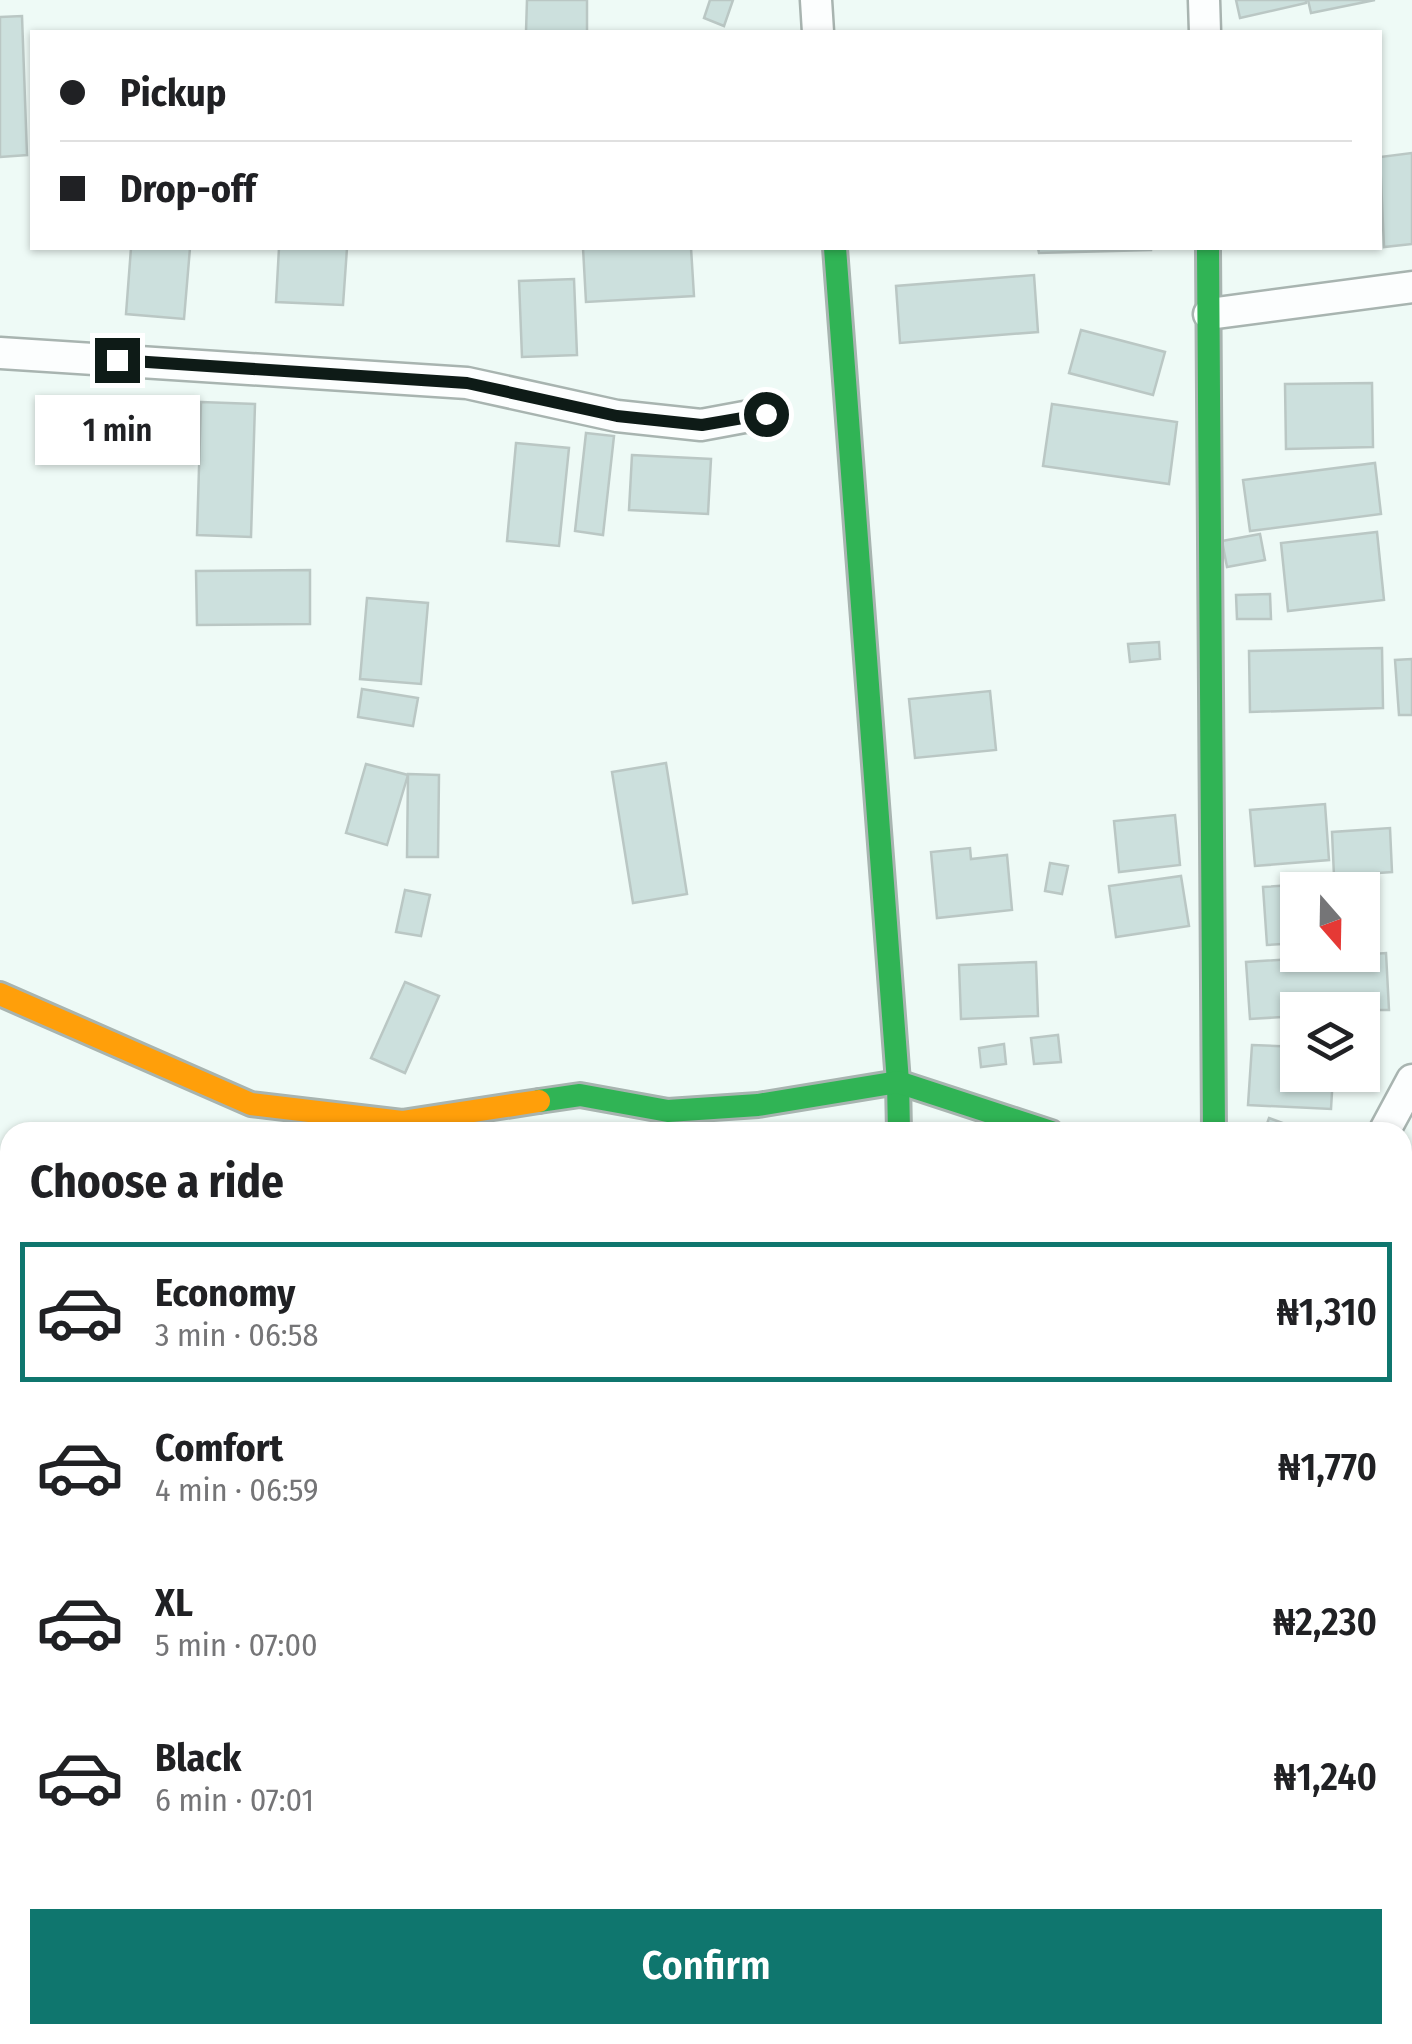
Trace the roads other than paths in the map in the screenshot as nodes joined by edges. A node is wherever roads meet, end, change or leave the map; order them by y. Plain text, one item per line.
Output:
1 (816, 0) edge
2 (1204, 0) edge
3 (818, 30) edge
4 (1205, 30) edge
5 (835, 250) edge
6 (1208, 250) edge
7 (1412, 287) edge
8 (1209, 314) junction
9 (0, 352) edge
10 (766, 414) dead end
11 (0, 994) edge
12 (1412, 1080) edge
13 (898, 1082) junction
14 (899, 1122) edge
15 (1020, 1122) edge
16 (1214, 1122) edge
17 (1389, 1122) edge

1 - 3 street
2 - 4 street
5 - 13 street
6 - 8 street
7 - 8 street
8 - 16 street
9 - 10 street
11 - 13 street
12 - 17 street
13 - 14 street
13 - 15 street

